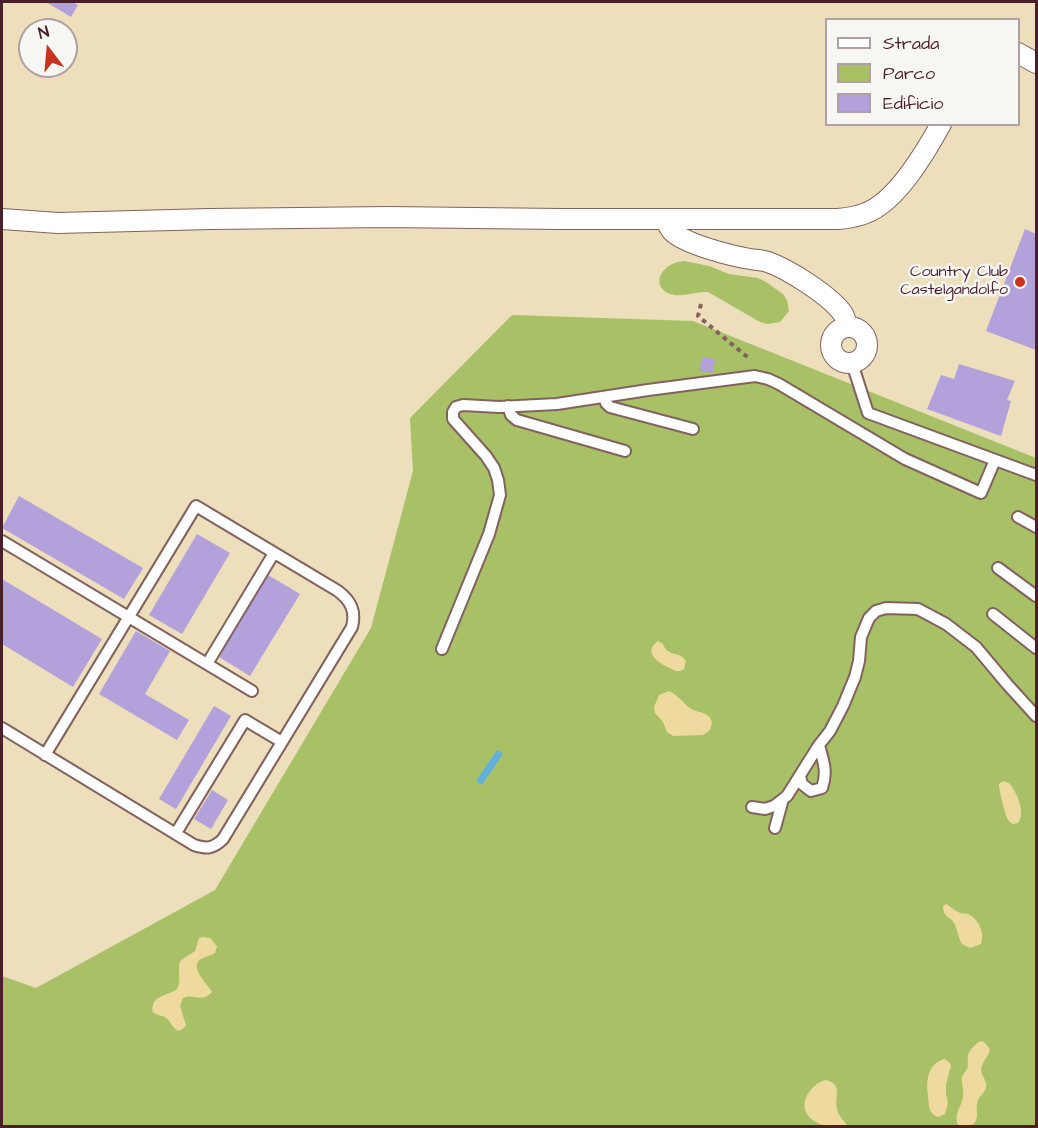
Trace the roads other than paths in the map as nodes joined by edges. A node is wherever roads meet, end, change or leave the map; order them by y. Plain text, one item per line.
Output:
1 (1020, 54) edge
2 (1036, 63) edge
3 (940, 126) edge
4 (2, 219) edge
5 (665, 219) junction
6 (847, 327) junction
7 (852, 363) junction
8 (604, 398) junction
9 (508, 406) junction
10 (693, 429) dead end
11 (625, 451) dead end
12 (995, 460) junction
13 (1036, 475) edge
14 (1018, 517) dead end
15 (1036, 527) edge
16 (2, 541) edge
17 (274, 553) junction
18 (998, 568) dead end
19 (1036, 596) edge
20 (993, 614) dead end
21 (129, 618) junction
22 (1036, 648) edge
23 (442, 650) dead end
24 (207, 664) junction
25 (252, 691) dead end
26 (1036, 716) edge
27 (2, 728) edge
28 (282, 742) junction
29 (819, 745) junction
30 (45, 755) junction
31 (800, 776) junction
32 (783, 798) junction
33 (752, 807) dead end
34 (775, 828) dead end
35 (176, 833) junction

1 - 2 street
3 - 5 street
4 - 5 street
5 - 6 street
6 - 7 street
6 - 7 street
7 - 12 lane
8 - 9 lane
8 - 10 lane
8 - 12 lane
9 - 11 lane
9 - 23 lane
12 - 13 lane
14 - 15 lane
16 - 21 lane
17 - 21 lane
17 - 24 lane
17 - 28 lane
18 - 19 lane
20 - 22 lane
21 - 24 lane
21 - 30 lane
24 - 25 lane
26 - 29 lane
27 - 30 lane
28 - 35 lane
28 - 35 lane
29 - 31 lane
29 - 31 lane
30 - 35 lane
31 - 32 lane
32 - 33 lane
32 - 34 lane

